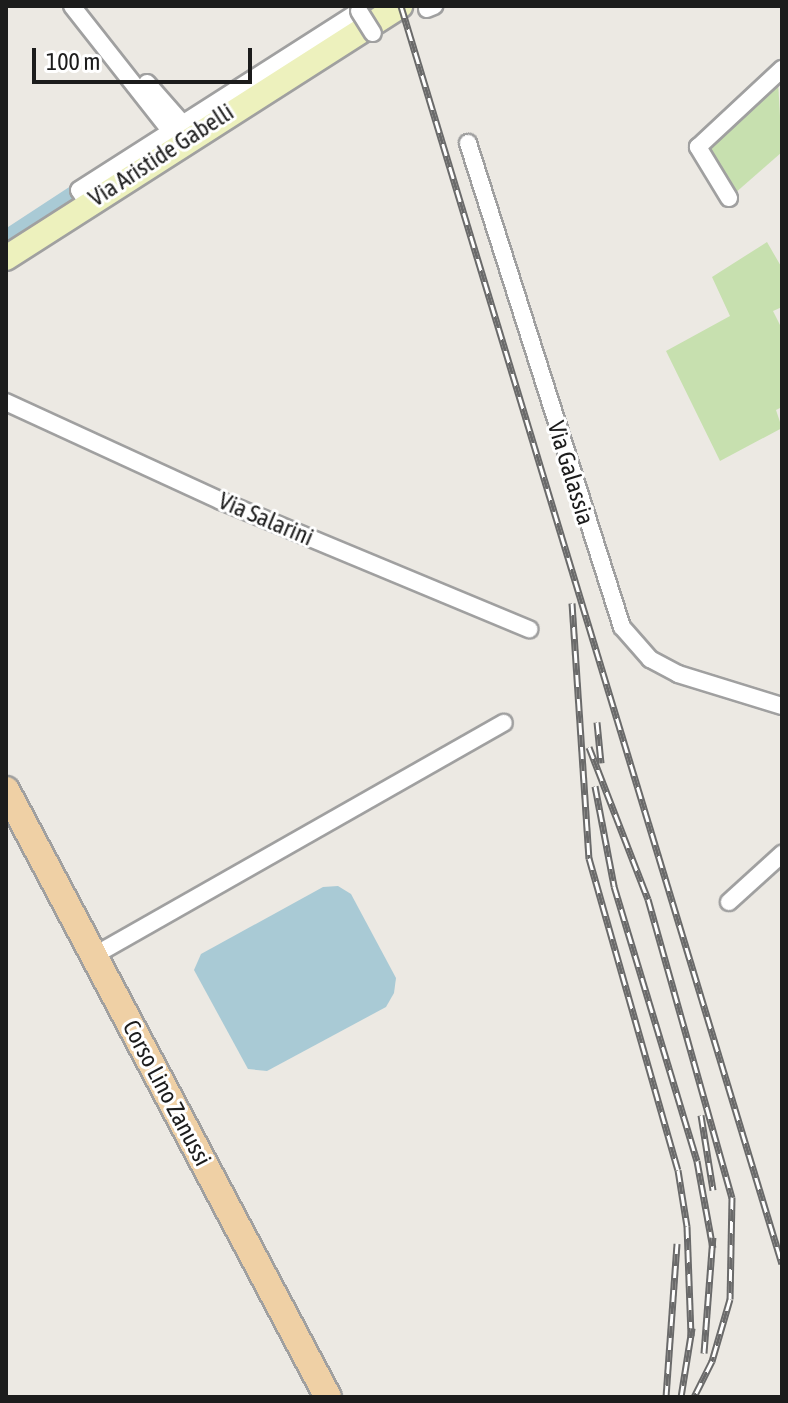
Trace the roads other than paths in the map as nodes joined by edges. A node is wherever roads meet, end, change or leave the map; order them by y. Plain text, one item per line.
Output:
1 (72, 6) edge
2 (400, 6) edge
3 (782, 69) edge
4 (182, 133) junction
5 (468, 143) dead end
6 (729, 198) dead end
7 (6, 258) edge
8 (6, 402) edge
9 (529, 629) dead end
10 (782, 706) edge
11 (504, 723) dead end
12 (6, 790) edge
13 (782, 854) edge
14 (729, 902) dead end
15 (95, 955) junction
16 (328, 1397) edge

1 - 4 street
2 - 4 main road, Via Aristide Gabelli
3 - 6 street
4 - 4 street, bridge
4 - 7 main road, Via Aristide Gabelli
5 - 10 street, Via Galassia
8 - 9 street, Via Salarini
11 - 15 street
12 - 15 main road, Corso Lino Zanussi
13 - 14 street
15 - 16 main road, Corso Lino Zanussi

